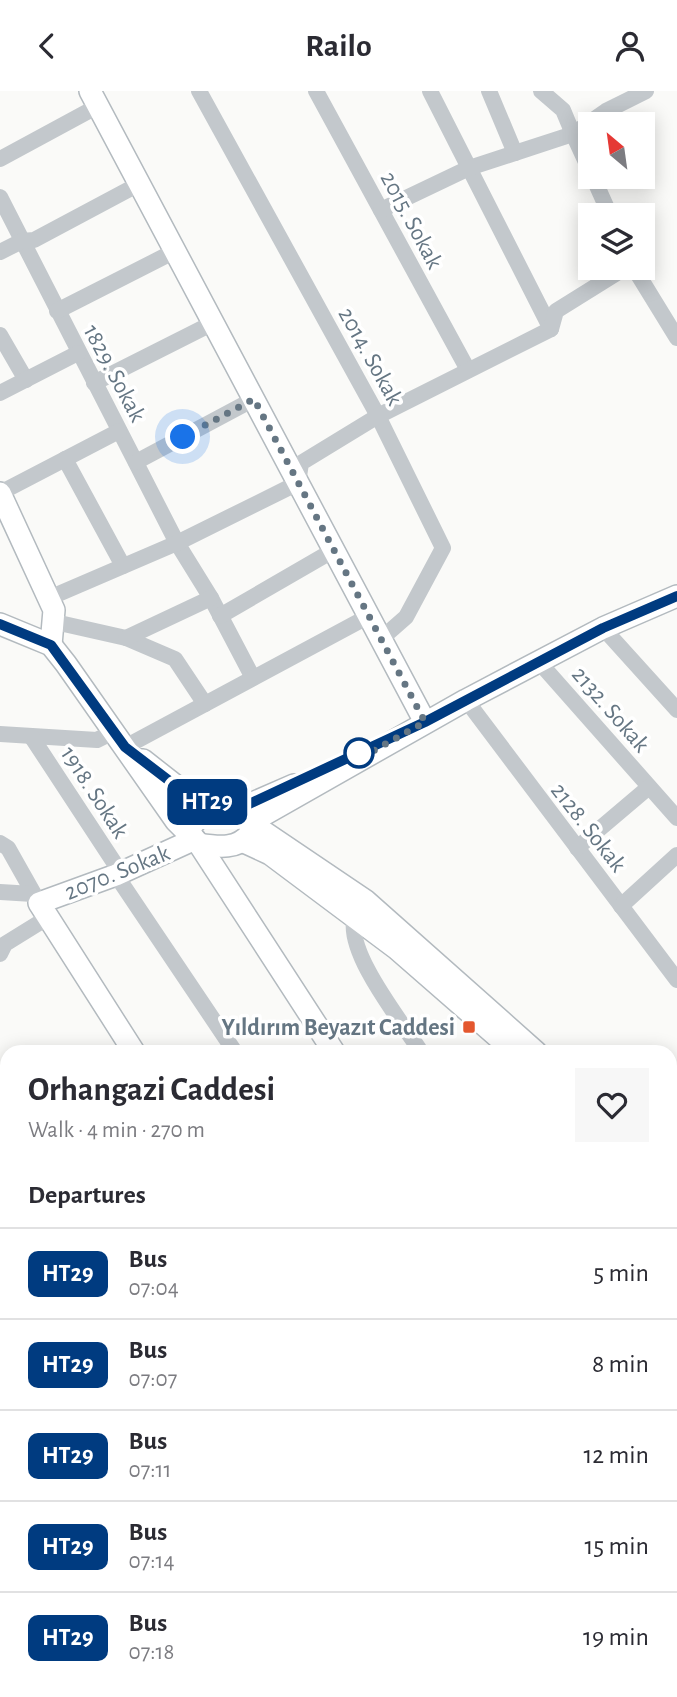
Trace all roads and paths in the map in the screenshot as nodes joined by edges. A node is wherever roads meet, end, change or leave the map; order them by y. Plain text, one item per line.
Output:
1 (199, 91) edge
2 (316, 91) edge
3 (429, 91) edge
4 (489, 91) edge
5 (541, 91) edge
6 (646, 91) edge
7 (94, 99) edge
8 (573, 134) junction
9 (578, 145) edge
10 (515, 153) junction
11 (0, 159) edge
12 (469, 168) junction
13 (139, 184) junction
14 (0, 197) edge
15 (381, 210) junction
16 (22, 241) junction
17 (175, 251) junction
18 (0, 252) edge
19 (605, 280) edge
20 (641, 280) edge
21 (57, 311) junction
22 (213, 323) junction
23 (551, 329) junction
24 (0, 335) edge
25 (677, 338) edge
26 (78, 353) junction
27 (468, 370) junction
28 (26, 380) junction
29 (94, 383) junction
30 (0, 393) edge
31 (254, 399) junction
32 (378, 416) junction
33 (119, 431) junction
34 (65, 459) junction
35 (136, 462) junction
36 (298, 483) junction
37 (0, 493) edge
38 (177, 543) junction
39 (334, 550) junction
40 (123, 566) junction
41 (677, 596) edge
42 (49, 598) junction
43 (211, 599) junction
44 (220, 616) junction
45 (369, 616) junction
46 (55, 622) junction
47 (0, 624) edge
48 (603, 628) junction
49 (126, 638) junction
50 (381, 639) junction
51 (51, 645) junction
52 (539, 662) junction
53 (253, 678) junction
54 (466, 700) junction
55 (205, 704) junction
56 (677, 710) edge
57 (425, 722) junction
58 (0, 734) edge
59 (31, 736) junction
60 (119, 740) junction
61 (649, 787) junction
62 (677, 818) edge
63 (241, 821) junction
64 (195, 839) junction
65 (0, 843) edge
66 (578, 848) junction
67 (677, 855) edge
68 (119, 874) junction
69 (8, 892) edge
70 (40, 905) junction
71 (621, 906) junction
72 (355, 918) junction
73 (0, 954) edge
74 (677, 979) edge
75 (125, 1045) edge
76 (230, 1045) edge
77 (329, 1045) edge
78 (417, 1045) edge
79 (506, 1045) edge
80 (528, 1045) edge

1 - 32 street, 2014. Sokak
2 - 15 street, 2015. Sokak
3 - 12 street
4 - 10 street
5 - 8 street
6 - 8 street
7 - 11 street
7 - 13 street
8 - 9 street
8 - 10 street
10 - 12 street
12 - 15 street
12 - 23 street
13 - 16 street
13 - 17 street
14 - 16 street, 1829. Sokak
15 - 27 street, 2015. Sokak
16 - 18 street
16 - 21 street, 1829. Sokak
17 - 21 street
17 - 22 street
19 - 23 street
20 - 25 street
21 - 26 street, 1829. Sokak
22 - 29 street
22 - 31 street
23 - 27 street
24 - 28 street
26 - 28 street
26 - 29 street, 1829. Sokak
27 - 32 street
28 - 30 street
29 - 33 street, 1829. Sokak
31 - 35 street
31 - 36 street
32 - 36 street
32 - 50 street, 2014. Sokak
33 - 34 street
33 - 35 street, 1829. Sokak
34 - 37 street
34 - 40 street
35 - 38 street, 1829. Sokak
36 - 38 street
36 - 39 street
37 - 42 street
38 - 40 street
38 - 43 street, 1829. Sokak
39 - 44 street
39 - 45 street
40 - 42 street
41 - 48 street
42 - 46 street
43 - 44 street, 1829. Sokak
43 - 49 street
44 - 53 street, 1829. Sokak
45 - 50 street
45 - 53 street
46 - 49 street
46 - 51 street
47 - 51 street
48 - 52 street
48 - 56 street
49 - 55 street
50 - 57 street
51 - 60 street
52 - 54 street
52 - 61 street, 2132. Sokak
53 - 55 street
54 - 57 street
54 - 66 street, 2128. Sokak
55 - 60 street
57 - 63 street
58 - 59 street
59 - 60 street
59 - 68 street, 1918. Sokak
60 - 63 street
60 - 64 street
61 - 62 street, 2132. Sokak
61 - 66 street
63 - 64 street
63 - 64 street
63 - 72 street
63 - 80 street
64 - 68 street, 2070. Sokak
64 - 77 street
65 - 70 street
66 - 71 street, 2128. Sokak
67 - 71 street
68 - 70 street, 2070. Sokak
68 - 76 street, 1918. Sokak
69 - 70 street
70 - 73 street
70 - 75 street
71 - 74 street, 2128. Sokak
72 - 78 street
72 - 79 street

